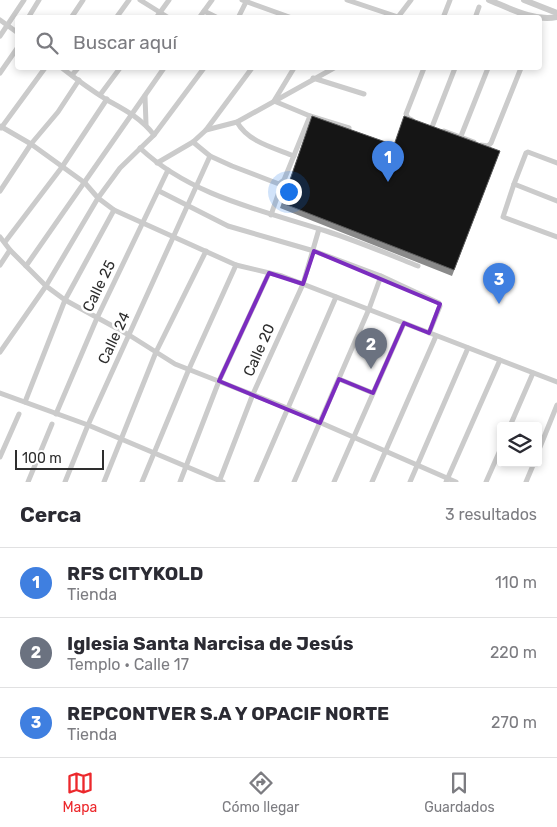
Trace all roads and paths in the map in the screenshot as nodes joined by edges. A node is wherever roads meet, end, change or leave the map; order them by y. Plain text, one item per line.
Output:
1 (24, 0) edge
2 (39, 0) edge
3 (83, 0) edge
4 (129, 0) edge
5 (140, 0) edge
6 (169, 0) edge
7 (212, 0) edge
8 (245, 0) edge
9 (348, 0) edge
10 (411, 0) edge
11 (450, 0) edge
12 (489, 0) edge
13 (524, 0) edge
14 (479, 7) dead end
15 (204, 11) junction
16 (160, 12) junction
17 (557, 13) edge
18 (30, 15) edge
19 (73, 15) edge
20 (118, 15) edge
21 (158, 15) edge
22 (164, 15) edge
23 (201, 15) edge
24 (212, 15) edge
25 (239, 15) edge
26 (284, 15) edge
27 (392, 15) edge
28 (400, 15) edge
29 (444, 15) edge
30 (476, 15) edge
31 (532, 15) edge
32 (557, 17) edge
33 (542, 18) edge
34 (0, 20) edge
35 (7, 26) junction
36 (15, 32) edge
37 (0, 36) edge
38 (15, 51) edge
39 (43, 70) edge
40 (65, 70) edge
41 (76, 70) edge
42 (119, 70) edge
43 (163, 70) edge
44 (203, 70) edge
45 (251, 70) edge
46 (293, 70) edge
47 (330, 70) edge
48 (423, 70) edge
49 (454, 70) edge
50 (487, 70) edge
51 (520, 70) edge
52 (0, 73) edge
53 (72, 75) junction
54 (313, 78) junction
55 (79, 80) junction
56 (364, 94) dead end
57 (100, 95) junction
58 (145, 95) junction
59 (107, 99) junction
60 (274, 101) junction
61 (133, 114) junction
62 (310, 116) junction
63 (416, 121) edge
64 (237, 122) junction
65 (146, 124) junction
66 (424, 124) edge
67 (0, 127) edge
68 (432, 127) junction
69 (349, 128) edge
70 (206, 130) junction
71 (154, 135) junction
72 (461, 136) junction
73 (194, 142) junction
74 (32, 144) junction
75 (140, 148) junction
76 (210, 156) junction
77 (294, 156) junction
78 (157, 163) junction
79 (557, 163) edge
80 (62, 167) junction
81 (168, 170) junction
82 (85, 183) junction
83 (282, 183) junction
84 (514, 184) junction
85 (197, 187) junction
86 (0, 191) edge
87 (159, 191) junction
88 (98, 198) junction
89 (557, 201) edge
90 (187, 205) junction
91 (114, 210) junction
92 (271, 214) junction
93 (144, 223) junction
94 (319, 229) junction
95 (557, 236) edge
96 (0, 237) edge
97 (174, 237) junction
98 (5, 242) junction
99 (10, 250) junction
100 (206, 251) junction
101 (314, 251) junction
102 (0, 265) edge
103 (26, 266) junction
104 (236, 266) junction
105 (418, 266) dead end
106 (269, 273) junction
107 (381, 276) junction
108 (303, 284) junction
109 (46, 286) junction
110 (336, 297) junction
111 (65, 300) junction
112 (369, 309) junction
113 (97, 318) junction
114 (404, 323) junction
115 (429, 333) junction
116 (129, 335) junction
117 (436, 336) junction
118 (468, 348) junction
119 (0, 352) edge
120 (156, 352) junction
121 (500, 360) junction
122 (189, 369) junction
123 (533, 373) junction
124 (339, 379) junction
125 (219, 381) junction
126 (557, 382) edge
127 (0, 393) edge
128 (373, 393) junction
129 (253, 394) junction
130 (25, 402) junction
131 (557, 405) edge
132 (287, 408) junction
133 (19, 414) dead end
134 (56, 414) junction
135 (512, 422) edge
136 (320, 423) junction
137 (52, 424) dead end
138 (88, 425) junction
139 (353, 438) junction
140 (122, 439) junction
141 (542, 442) edge
142 (385, 452) junction
143 (155, 453) junction
144 (0, 457) edge
145 (497, 457) edge
146 (186, 466) junction
147 (417, 466) junction
148 (532, 467) edge
149 (447, 480) edge
150 (28, 482) edge
151 (65, 482) edge
152 (104, 482) edge
153 (142, 482) edge
154 (180, 482) edge
155 (221, 482) edge
156 (256, 482) edge
157 (294, 482) edge
158 (334, 482) edge
159 (372, 482) edge
160 (410, 482) edge
161 (456, 482) edge
162 (486, 482) edge
163 (526, 482) edge

1 - 35 street
2 - 18 street
3 - 19 street
4 - 20 street
5 - 16 street
6 - 16 street
7 - 15 street
8 - 25 street
8 - 26 street
9 - 27 street
10 - 28 street
11 - 29 street
12 - 31 street
13 - 17 street
14 - 30 street
15 - 23 street
15 - 24 street
16 - 21 street
16 - 22 street
32 - 33 street
34 - 35 street
35 - 36 street
35 - 37 street
38 - 52 street
39 - 67 street
40 - 53 street
41 - 53 street
42 - 57 street
43 - 58 street
44 - 71 street
45 - 70 street
46 - 60 street
47 - 54 street
48 - 63 street
49 - 68 street
50 - 72 street
51 - 72 street
53 - 55 street
54 - 56 street
54 - 60 street
55 - 57 street
55 - 74 street
57 - 59 street
58 - 61 street
58 - 65 street
59 - 61 street
59 - 80 street
60 - 62 street
60 - 64 street
61 - 65 street
61 - 82 street
62 - 69 street
62 - 77 street
64 - 70 street
64 - 77 street
65 - 71 street
66 - 68 street
67 - 74 street
68 - 72 street
70 - 73 street
71 - 75 street
73 - 76 street
73 - 78 street
74 - 80 street
74 - 86 street
75 - 78 street
75 - 88 street
76 - 83 street
76 - 85 street, Calle 24
77 - 83 street
78 - 81 street
79 - 84 street
80 - 82 street
80 - 98 street
81 - 85 street
81 - 87 street, Calle 25
82 - 88 street
82 - 103 street
83 - 92 street
84 - 89 street
84 - 95 street
85 - 90 street, Calle 24
85 - 92 street
87 - 90 street
87 - 93 street, Calle 25
88 - 91 street
88 - 109 street
90 - 97 street, Calle 24
90 - 101 street
91 - 93 street
91 - 111 street
92 - 94 street
93 - 97 street
93 - 113 street, Calle 25
94 - 101 street, Calle 20
94 - 105 street
96 - 98 street
97 - 100 street
97 - 116 street, Calle 24
98 - 99 street
99 - 102 street
99 - 103 street
100 - 104 street
100 - 120 street
101 - 107 street
101 - 108 street, Calle 20
103 - 109 street
104 - 106 street
104 - 122 street
106 - 108 street
106 - 125 street
107 - 112 street
107 - 115 street
108 - 110 street
108 - 129 street, Calle 20
109 - 111 street
109 - 119 street
110 - 112 street
110 - 132 street
111 - 113 street
111 - 130 street
112 - 114 street
112 - 124 street
113 - 116 street
113 - 134 street, Calle 25
114 - 115 street
114 - 128 street
115 - 117 street
116 - 120 street
116 - 138 street, Calle 24
117 - 118 street
117 - 142 street
118 - 121 street
118 - 147 street
120 - 122 street
120 - 140 street
121 - 123 street
121 - 149 street
122 - 125 street
122 - 143 street
123 - 126 street
123 - 135 street
124 - 128 street
124 - 136 street
125 - 129 street
125 - 146 street
127 - 130 street
128 - 139 street
129 - 132 street
129 - 155 street, Calle 20
130 - 134 street
131 - 141 street
132 - 136 street
132 - 156 street
133 - 144 street
134 - 138 street
136 - 139 street
136 - 157 street
137 - 150 street
138 - 140 street
138 - 151 street, Calle 24
139 - 142 street
139 - 158 street
140 - 143 street
140 - 152 street
142 - 147 street
142 - 159 street
143 - 146 street
143 - 153 street
145 - 162 street
146 - 154 street
146 - 155 street
147 - 149 street
147 - 160 street
148 - 163 street
149 - 161 street

